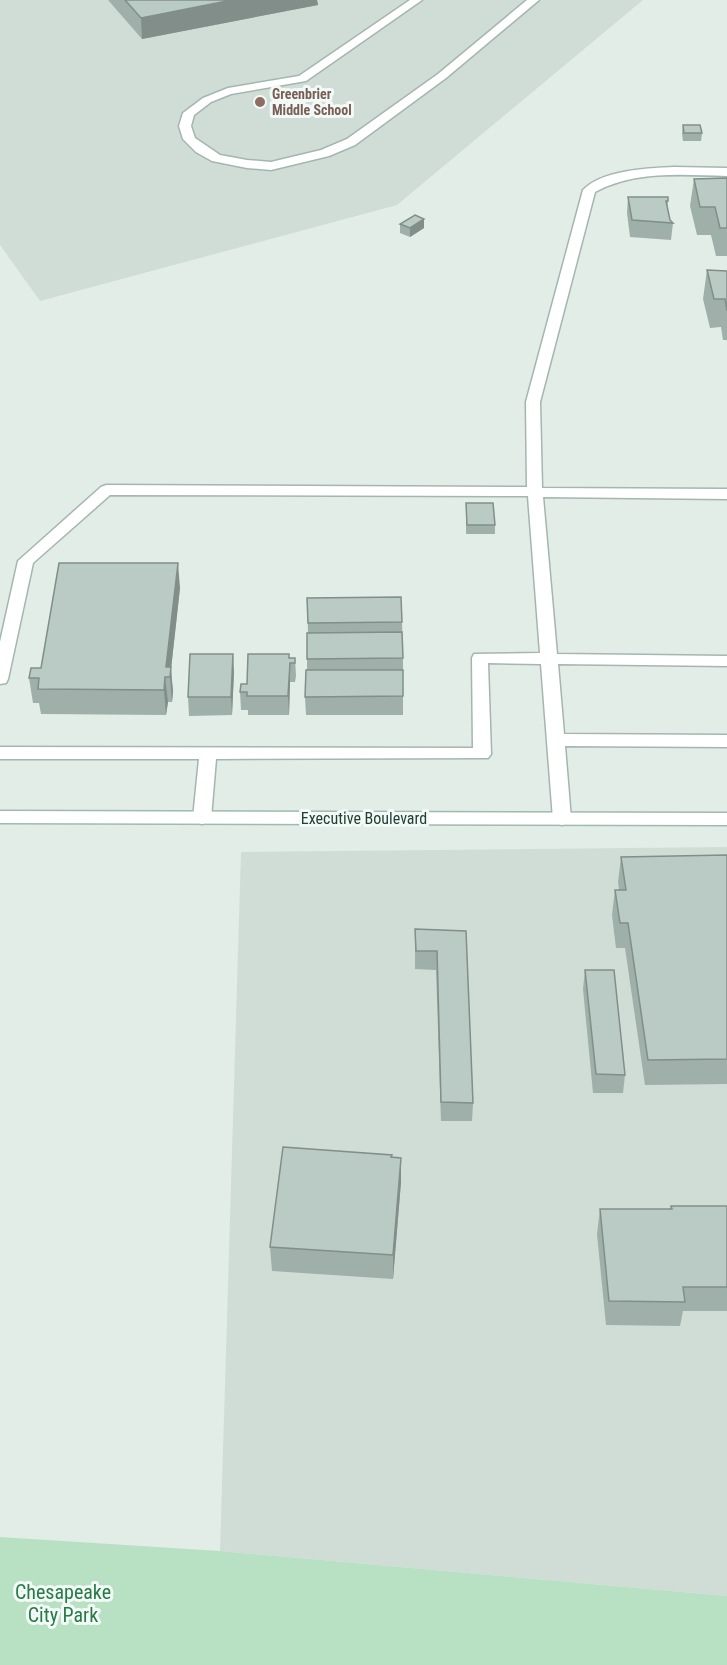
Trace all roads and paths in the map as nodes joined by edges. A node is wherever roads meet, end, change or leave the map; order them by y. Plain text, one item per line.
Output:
1 (417, 0) edge
2 (534, 0) edge
3 (727, 172) edge
4 (535, 492) junction
5 (727, 494) edge
6 (549, 659) junction
7 (727, 660) edge
8 (0, 679) edge
9 (555, 740) junction
10 (727, 741) edge
11 (0, 753) edge
12 (208, 754) junction
13 (0, 817) edge
14 (202, 818) junction
15 (562, 819) junction
16 (727, 819) edge

1 - 2 street
3 - 4 street
4 - 5 street
4 - 6 street
4 - 8 street
6 - 7 street
6 - 9 street
6 - 12 street
9 - 10 street
9 - 15 street
11 - 12 street
12 - 14 street
13 - 14 street, Executive Boulevard
14 - 15 street, Executive Boulevard
15 - 16 street, Executive Boulevard

